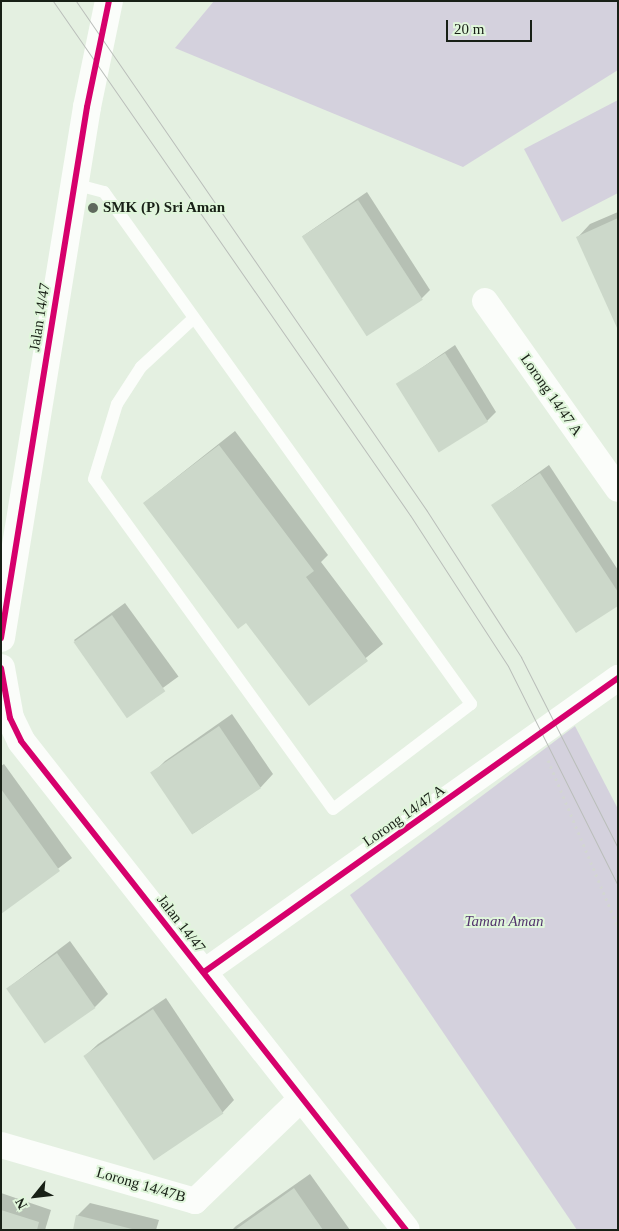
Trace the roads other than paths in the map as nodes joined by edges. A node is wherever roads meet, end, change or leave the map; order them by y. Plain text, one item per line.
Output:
1 (110, 1) edge
2 (74, 184) junction
3 (485, 301) dead end
4 (194, 318) junction
5 (618, 489) edge
6 (12, 504) edge
7 (1, 638) edge
8 (1, 668) edge
9 (618, 678) edge
10 (204, 972) junction
11 (302, 1098) junction
12 (1, 1145) edge
13 (406, 1230) edge

1 - 2 street, Jalan 14/47
2 - 4 lane
2 - 6 street, Jalan 14/47
3 - 5 street, Lorong 14/47 A
4 - 4 lane
6 - 7 street, Jalan 14/47
8 - 10 street, Jalan 14/47
9 - 10 street, Lorong 14/47 A
10 - 11 street, Jalan 14/47
11 - 12 street, Lorong 14/47B
11 - 13 street, Jalan 14/47

